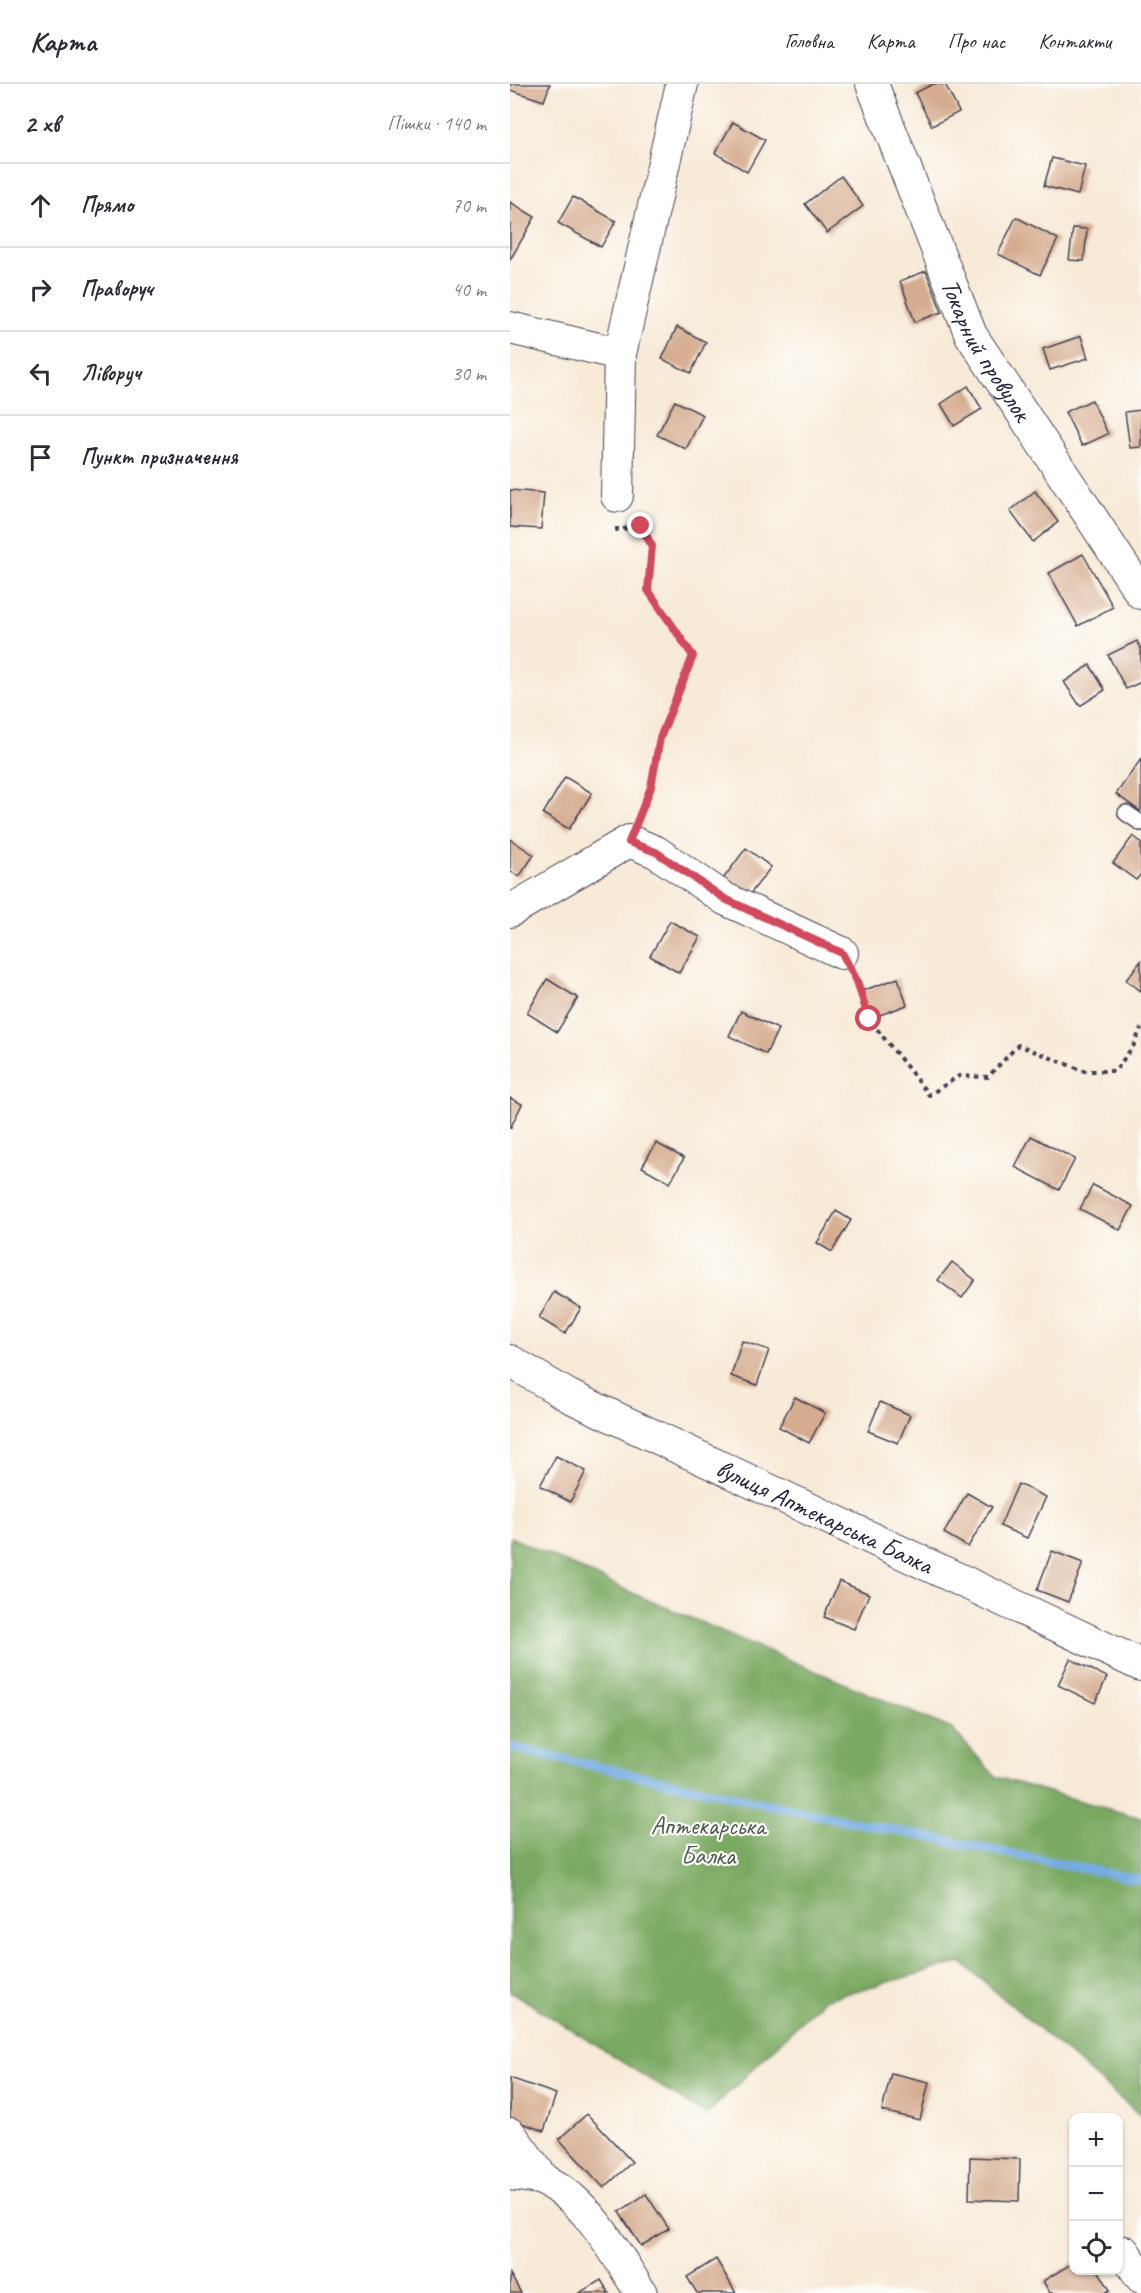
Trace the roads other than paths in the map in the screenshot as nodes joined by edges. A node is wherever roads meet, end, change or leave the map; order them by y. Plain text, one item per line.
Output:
1 (682, 84) edge
2 (872, 84) edge
3 (510, 328) edge
4 (620, 354) junction
5 (617, 496) road end
6 (1141, 593) edge
7 (1126, 813) dead end
8 (1141, 824) edge
9 (510, 911) edge
10 (842, 953) road end
11 (510, 1361) edge
12 (1141, 1665) edge
13 (510, 2134) edge
14 (510, 2174) edge
15 (544, 2180) junction
16 (641, 2293) edge

1 - 4 street
2 - 6 street, Токарний провулок
3 - 4 street
4 - 5 street
7 - 8 lane
9 - 10 street
11 - 12 street, вулиця Аптекарська Балка
13 - 15 street
14 - 15 street
15 - 16 street

